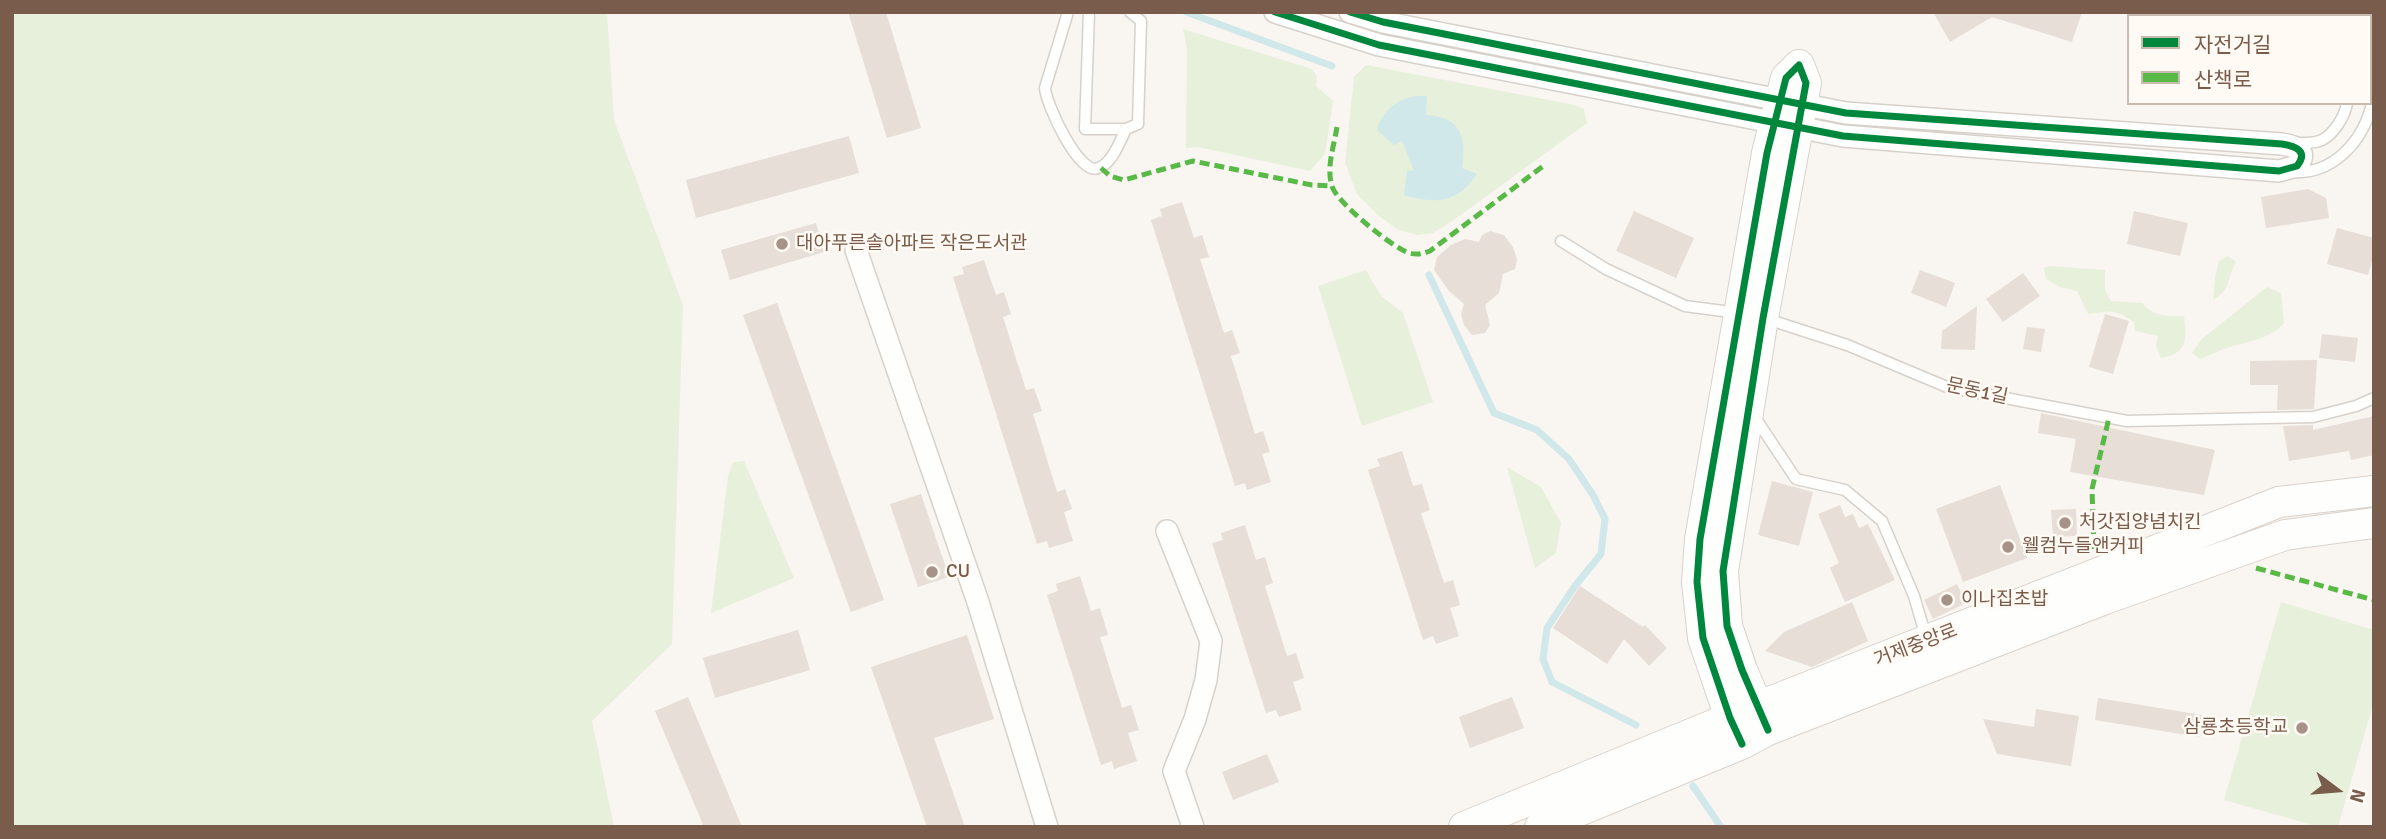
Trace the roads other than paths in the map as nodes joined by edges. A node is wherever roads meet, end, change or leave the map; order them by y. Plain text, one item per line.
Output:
1 (1068, 12) edge
2 (1089, 12) edge
3 (1130, 12) edge
4 (1275, 12) edge
5 (1350, 12) edge
6 (2374, 90) edge
7 (2346, 105) edge
8 (1789, 113) junction
9 (1126, 130) junction
10 (2282, 144) junction
11 (2279, 170) junction
12 (1561, 241) dead end
13 (856, 250) dead end
14 (1750, 316) junction
15 (2374, 398) edge
16 (1748, 408) junction
17 (2374, 491) edge
18 (2374, 523) edge
19 (1167, 531) dead end
20 (1928, 641) junction
21 (1729, 674) junction
22 (1835, 676) junction
23 (1749, 725) junction
24 (1682, 737) junction
25 (1047, 827) edge
26 (1193, 827) edge
27 (1464, 827) edge
28 (1540, 827) edge

1 - 9 lane
2 - 9 lane
3 - 9 lane
4 - 8 street
5 - 8 street
6 - 11 lane
7 - 10 lane
8 - 10 street
8 - 11 street
8 - 14 main road
10 - 11 street
12 - 14 lane, 문동1길
13 - 25 street
14 - 15 lane, 문동1길
14 - 16 main road
14 - 21 main road
16 - 20 lane
16 - 21 main road
17 - 20 main road, 거제중앙로
18 - 23 main road, 거제중앙로
19 - 26 street
20 - 22 main road, 거제중앙로
21 - 22 main road
21 - 23 main road
21 - 24 main road
22 - 23 main road, 거제중앙로
23 - 24 main road, 거제중앙로
23 - 28 main road, 거제중앙로
24 - 27 main road, 거제중앙로

